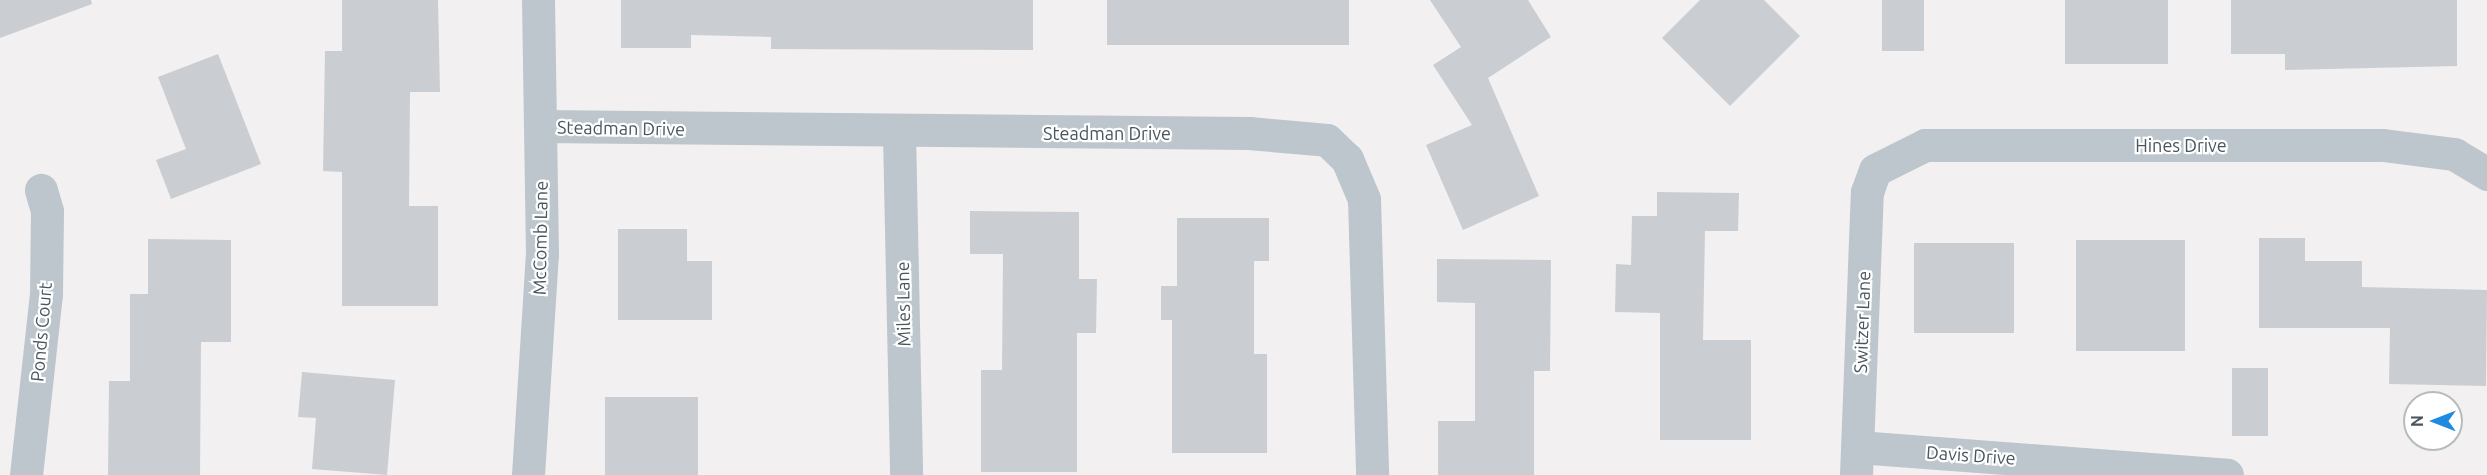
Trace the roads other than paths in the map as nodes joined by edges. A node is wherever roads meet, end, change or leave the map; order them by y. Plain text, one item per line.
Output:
1 (538, 0) edge
2 (540, 126) junction
3 (900, 133) junction
4 (1875, 170) joint
5 (2487, 174) edge
6 (41, 190) dead end
7 (1857, 461) edge
8 (26, 475) edge
9 (528, 475) edge
10 (906, 475) edge
11 (1372, 475) edge
12 (2227, 475) edge

1 - 2 street, McComb Lane
2 - 3 street, Steadman Drive
2 - 9 street, McComb Lane
3 - 10 street, Miles Lane
3 - 11 street, Steadman Drive
4 - 5 street, Hines Drive
4 - 7 street, Switzer Lane
6 - 8 street, Ponds Court
7 - 12 street, Davis Drive

